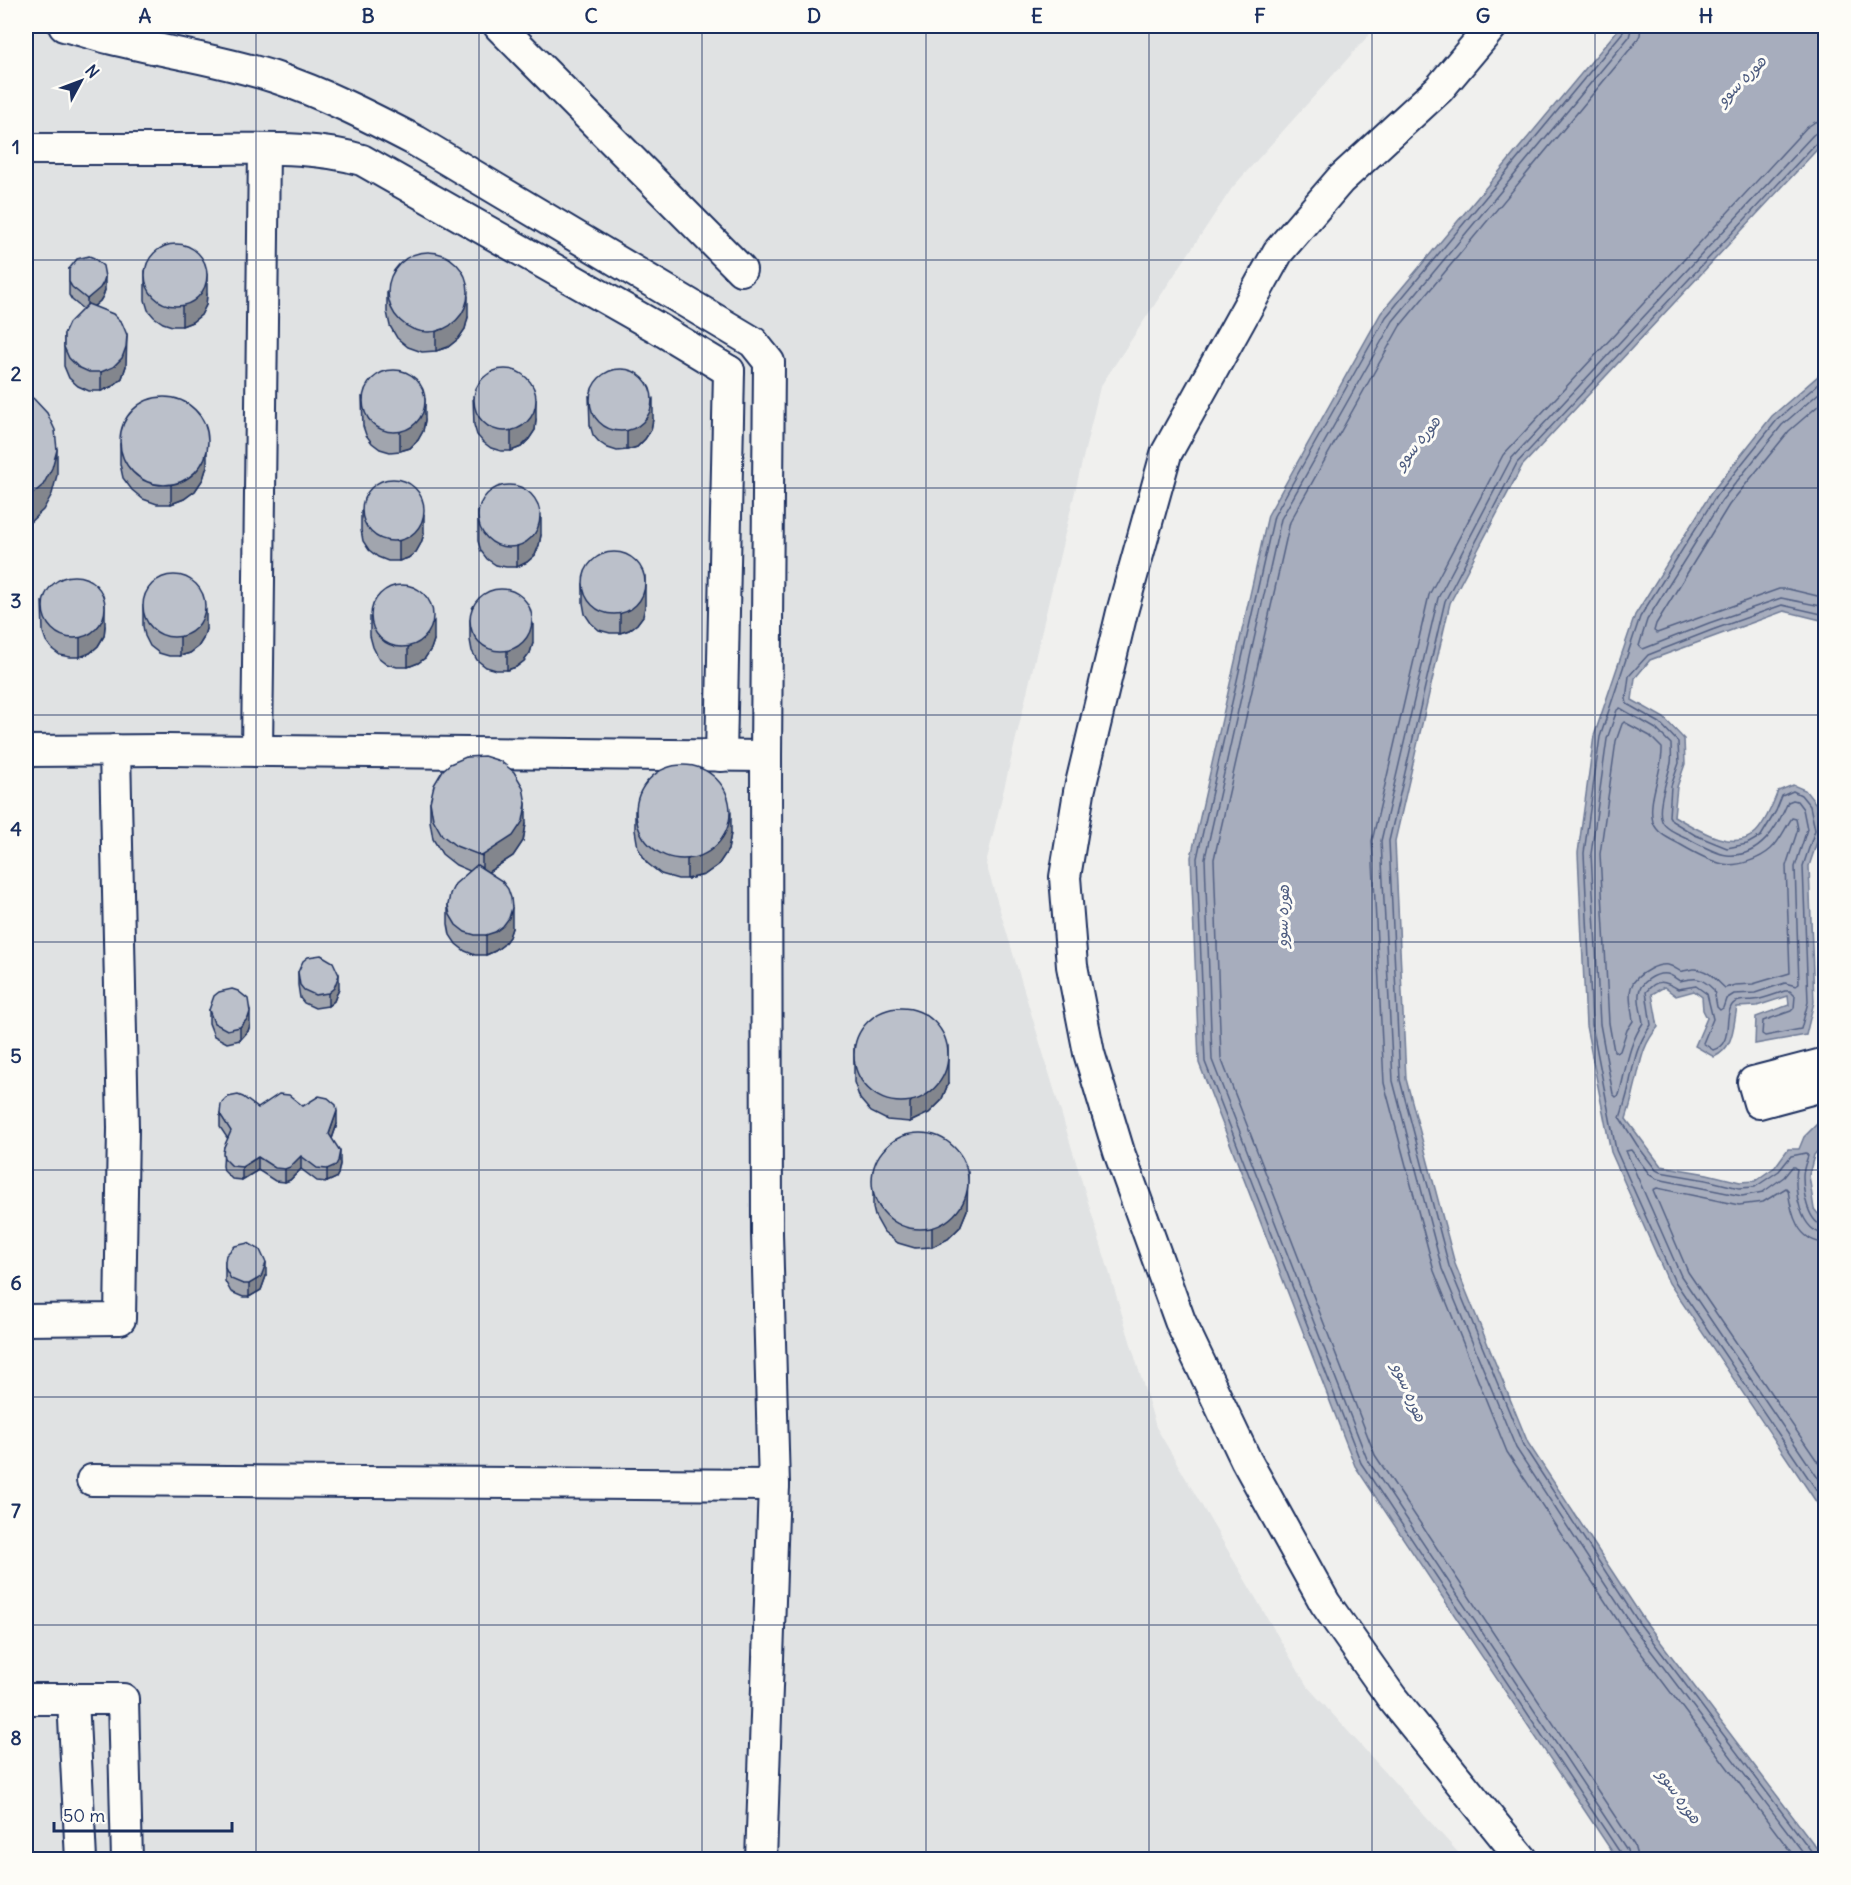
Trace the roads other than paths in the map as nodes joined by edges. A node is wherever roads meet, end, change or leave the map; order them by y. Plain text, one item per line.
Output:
1 (64, 26) edge
2 (499, 26) edge
3 (1492, 26) edge
4 (264, 149) junction
5 (26, 150) edge
6 (741, 270) dead end
7 (761, 351) junction
8 (729, 371) junction
9 (115, 750) junction
10 (26, 751) edge
11 (257, 751) junction
12 (721, 756) junction
13 (766, 756) junction
14 (1826, 1063) edge
15 (1826, 1084) edge
16 (26, 1320) edge
17 (92, 1480) dead end
18 (774, 1485) junction
19 (26, 1699) edge
20 (73, 1699) junction
21 (81, 1860) edge
22 (127, 1860) edge
23 (761, 1860) edge
24 (1523, 1860) edge

1 - 7 street
2 - 6 street
3 - 24 street
4 - 5 street
4 - 8 street
4 - 11 street
7 - 8 street
7 - 13 street
8 - 12 street
9 - 10 street
9 - 11 street
9 - 16 street
11 - 12 street
12 - 13 street
13 - 18 street
14 - 15 street
17 - 18 street
18 - 23 street
19 - 20 street
20 - 21 street
20 - 22 street

